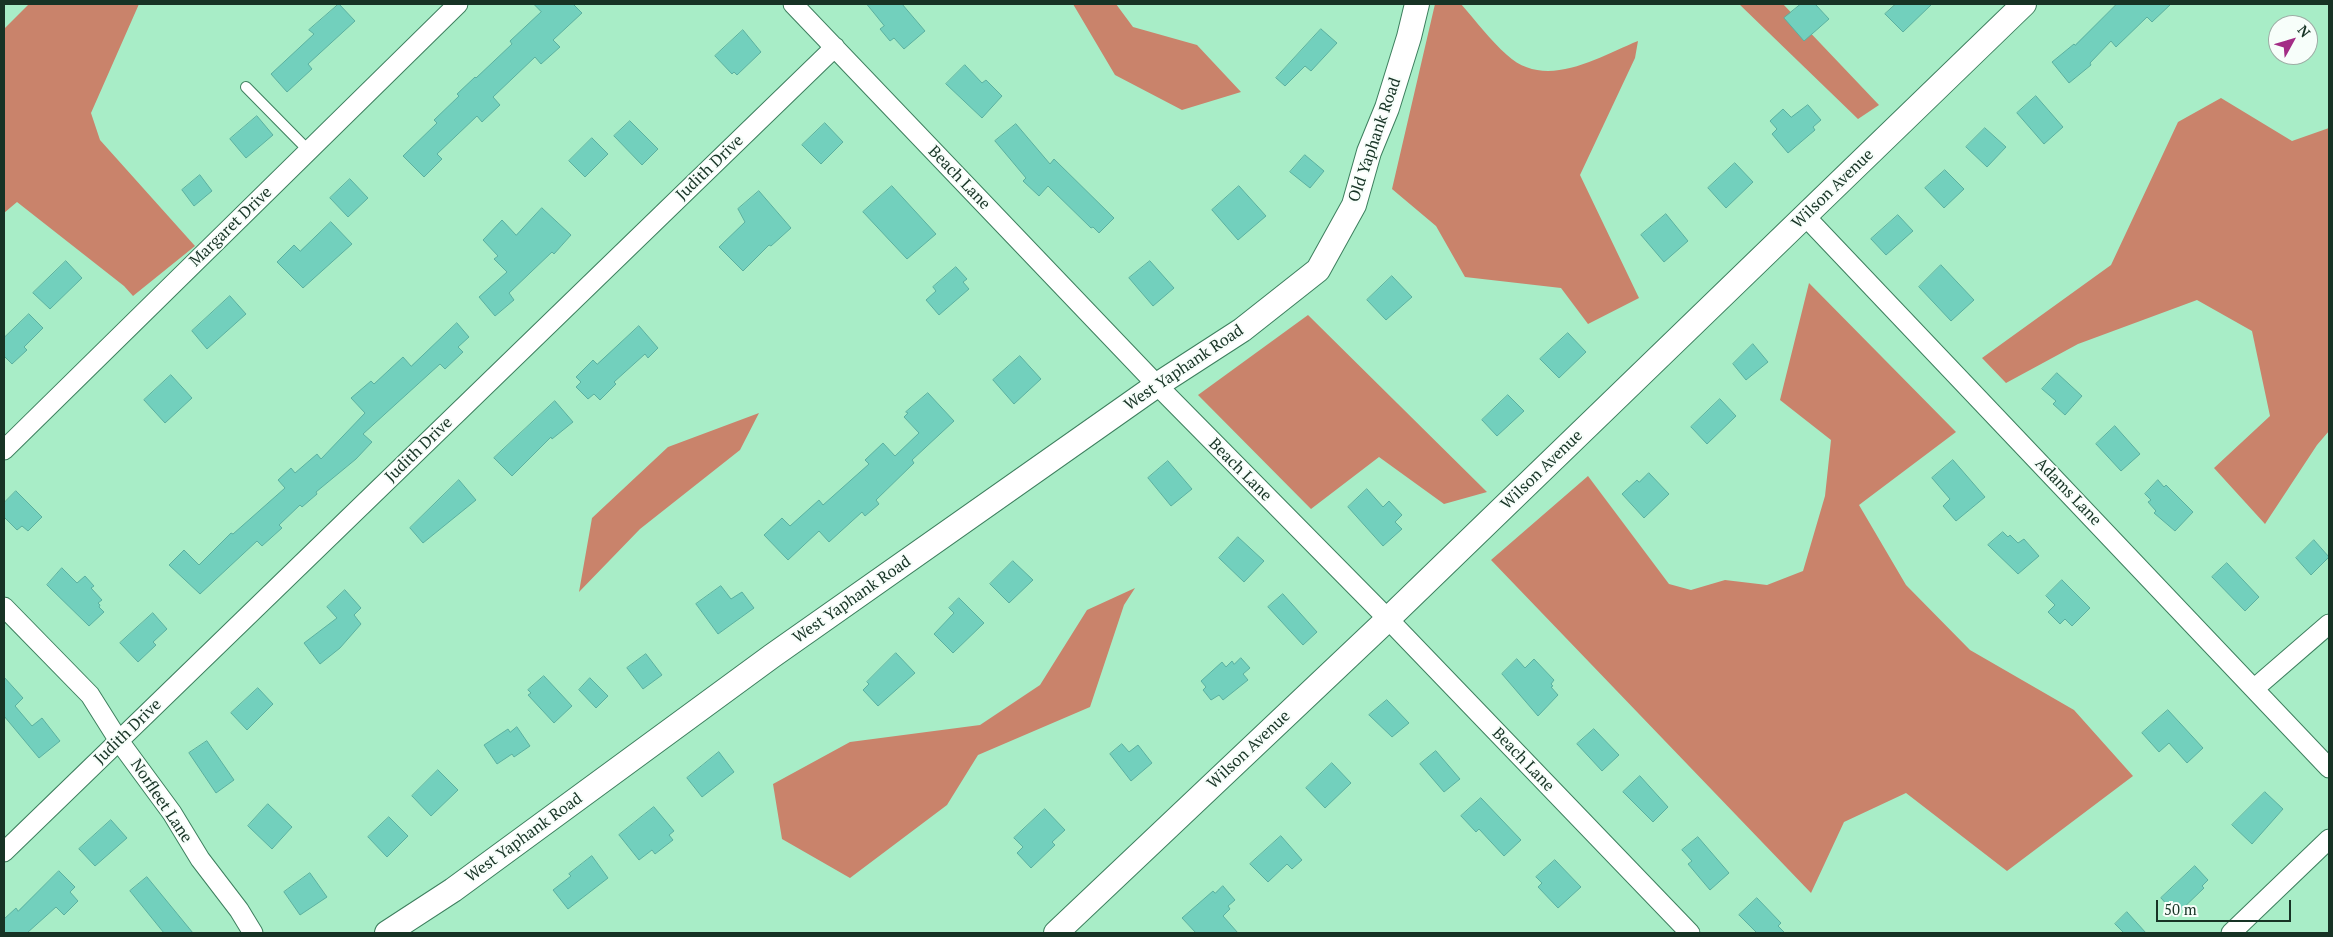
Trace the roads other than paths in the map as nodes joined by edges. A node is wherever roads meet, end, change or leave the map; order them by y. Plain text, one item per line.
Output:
1 (458, 4) edge
2 (793, 4) edge
3 (1417, 4) edge
4 (2024, 4) edge
5 (835, 47) junction
6 (246, 87) dead end
7 (308, 150) junction
8 (1805, 216) junction
9 (1318, 270) joint
10 (1157, 385) junction
11 (4, 450) edge
12 (4, 607) edge
13 (1388, 619) junction
14 (2329, 624) edge
15 (2255, 688) junction
16 (119, 741) junction
17 (2329, 768) edge
18 (2329, 840) edge
19 (4, 852) edge
20 (253, 933) edge
21 (387, 933) edge
22 (1056, 933) edge
23 (1690, 933) edge
24 (2231, 933) edge

1 - 7 street, Margaret Drive
2 - 5 street, Beach Lane
3 - 9 street, Old Yaphank Road
4 - 8 street, Wilson Avenue
5 - 10 street, Beach Lane
5 - 16 street, Judith Drive
6 - 7 lane
7 - 11 street, Margaret Drive
8 - 13 street, Wilson Avenue
8 - 15 street, Adams Lane
9 - 10 street, West Yaphank Road
10 - 13 street, Beach Lane
10 - 21 street, West Yaphank Road
12 - 16 street, Norfleet Lane
13 - 22 street, Wilson Avenue
13 - 23 street, Beach Lane
14 - 15 street
15 - 17 street, Adams Lane
16 - 19 street, Judith Drive
16 - 20 street, Norfleet Lane
18 - 24 street

